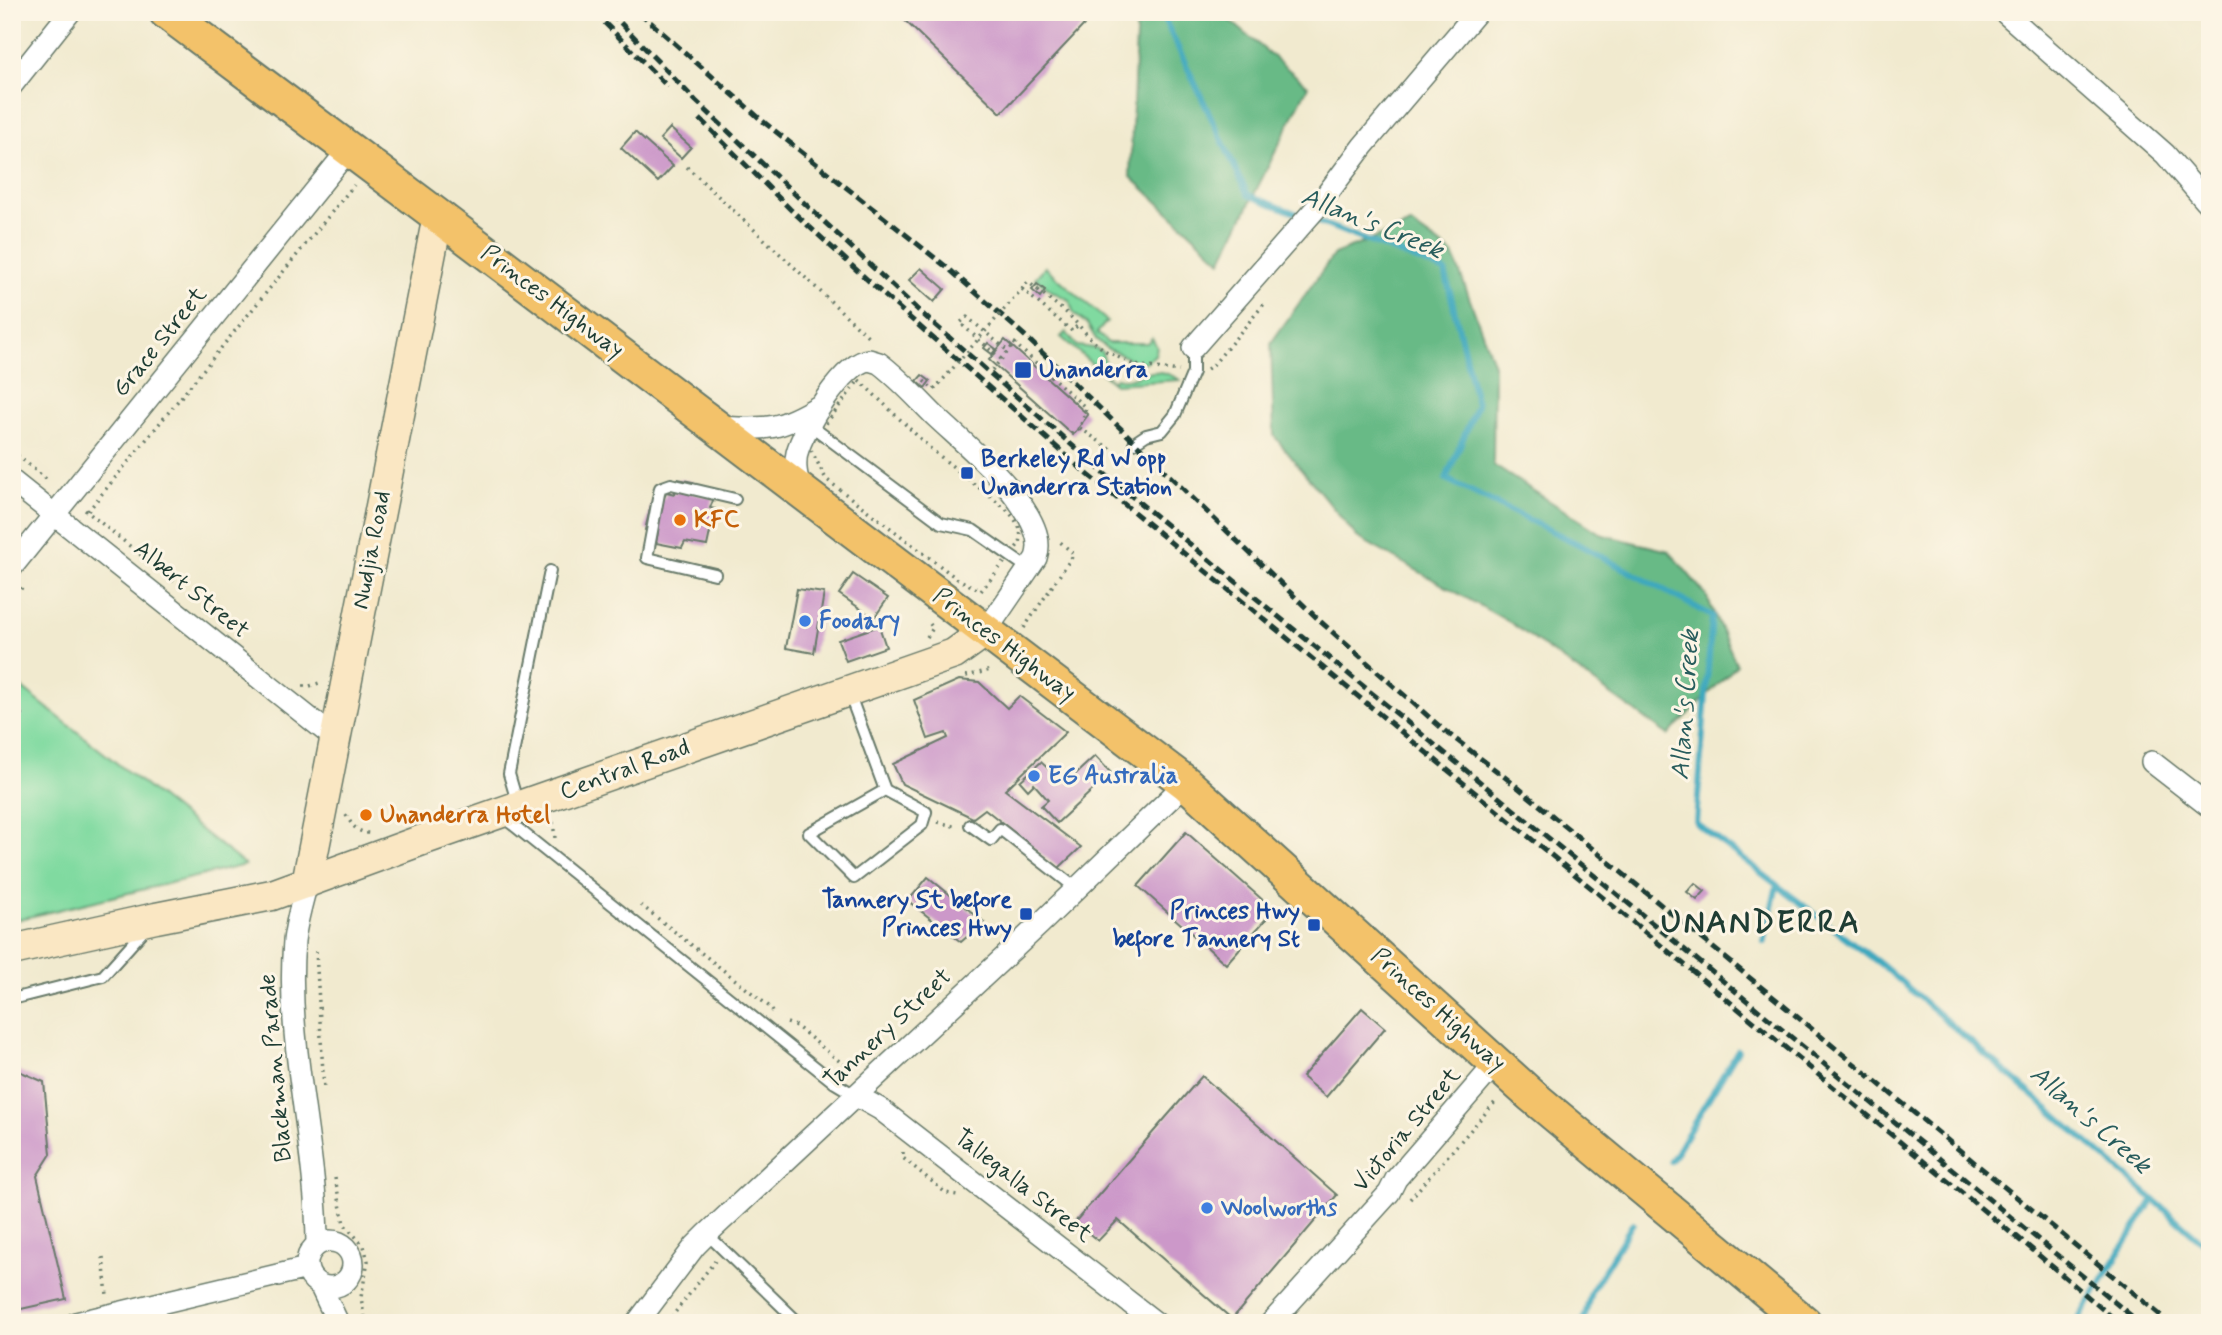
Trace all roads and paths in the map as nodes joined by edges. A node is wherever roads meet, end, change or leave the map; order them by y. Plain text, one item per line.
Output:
1 (70, 12) edge
2 (166, 12) edge
3 (1477, 12) edge
4 (2004, 12) edge
5 (12, 85) edge
6 (349, 149) junction
7 (354, 185) dead end
8 (2210, 206) edge
9 (438, 216) junction
10 (1022, 289) junction
11 (1265, 303) dead end
12 (1078, 325) junction
13 (979, 339) junction
14 (1019, 339) dead end
15 (1014, 343) junction
16 (1193, 348) joint
17 (1008, 351) junction
18 (1001, 359) junction
19 (992, 370) dead end
20 (1193, 372) junction
21 (924, 381) dead end
22 (821, 405) junction
23 (717, 427) junction
24 (1080, 428) junction
25 (1070, 434) dead end
26 (813, 435) junction
27 (1134, 443) dead end
28 (1113, 451) dead end
29 (12, 452) edge
30 (12, 481) edge
31 (54, 486) dead end
32 (800, 491) junction
33 (735, 499) dead end
34 (82, 508) dead end
35 (88, 512) junction
36 (54, 514) junction
37 (73, 530) junction
38 (1056, 536) dead end
39 (1010, 555) junction
40 (1029, 569) junction
41 (550, 571) dead end
42 (20, 573) edge
43 (715, 574) dead end
44 (183, 589) dead end
45 (981, 591) dead end
46 (12, 600) edge
47 (1024, 628) dead end
48 (986, 631) junction
49 (329, 680) dead end
50 (303, 686) dead end
51 (848, 691) junction
52 (337, 740) junction
53 (2152, 762) dead end
54 (1186, 783) junction
55 (885, 790) junction
56 (344, 806) dead end
57 (2210, 807) edge
58 (509, 811) junction
59 (924, 818) junction
60 (552, 823) dead end
61 (970, 825) joint
62 (374, 833) dead end
63 (564, 845) dead end
64 (307, 883) junction
65 (1077, 889) junction
66 (640, 905) dead end
67 (156, 918) junction
68 (314, 943) dead end
69 (12, 950) edge
70 (12, 999) edge
71 (1496, 1063) junction
72 (843, 1075) dead end
73 (324, 1093) dead end
74 (855, 1095) junction
75 (335, 1173) dead end
76 (708, 1234) junction
77 (325, 1243) junction
78 (718, 1256) dead end
79 (103, 1258) dead end
80 (314, 1277) junction
81 (342, 1284) junction
82 (107, 1295) dead end
83 (76, 1323) edge
84 (338, 1323) edge
85 (344, 1323) edge
86 (365, 1323) edge
87 (637, 1323) edge
88 (667, 1323) edge
89 (799, 1323) edge
90 (1156, 1323) edge
91 (1271, 1323) edge
92 (1805, 1323) edge

1 - 5 street
2 - 6 main road, Princes Highway
3 - 16 street
4 - 8 street
6 - 9 main road, Princes Highway
6 - 36 street, Grace Street
7 - 35 path
9 - 23 main road, Princes Highway
9 - 52 main road, Nudjia Road
10 - 12 path
10 - 12 path, bridge
10 - 13 path, bridge
11 - 20 path
12 - 20 path
13 - 17 path
13 - 18 path
13 - 21 path, bridge
14 - 15 path
15 - 17 path
15 - 24 path
16 - 20 lane
17 - 18 path
18 - 19 path
20 - 27 lane
22 - 23 street
22 - 26 street
22 - 40 street
23 - 32 main road, Princes Highway
24 - 25 path
24 - 28 path
26 - 32 street
26 - 39 lane
26 - 39 path
29 - 31 path
30 - 36 street, Albert Street
32 - 48 main road, Princes Highway
33 - 43 lane
34 - 35 path
35 - 37 path
35 - 44 path
36 - 37 street, Albert Street
36 - 42 street, Grace Street
37 - 52 street, Albert Street
38 - 47 path
39 - 40 lane
39 - 45 path
40 - 48 street
41 - 58 lane
42 - 46 path
48 - 51 main road, Central Road
48 - 54 main road, Princes Highway
49 - 50 path
51 - 55 lane
51 - 58 main road, Central Road
52 - 64 main road, Nudjia Road
53 - 57 street
54 - 65 street, Tannery Street
54 - 71 main road, Princes Highway
55 - 59 lane
55 - 59 lane
56 - 62 path
58 - 64 main road, Central Road
58 - 74 lane
59 - 61 path
60 - 63 path
61 - 65 lane
64 - 67 main road, Central Road
64 - 77 street, Blackman Parade
65 - 74 street, Tannery Street
66 - 72 path
67 - 69 main road, Central Road
67 - 70 lane
68 - 73 path
71 - 91 street, Victoria Street
71 - 92 main road, Princes Highway
74 - 76 street, Tannery Street
74 - 90 street, Tallegalla Street
75 - 86 path
76 - 87 street, Tannery Street
76 - 89 lane
77 - 80 street
77 - 81 street
78 - 88 path
79 - 82 path
80 - 81 street
80 - 83 street
80 - 84 street
81 - 85 street

